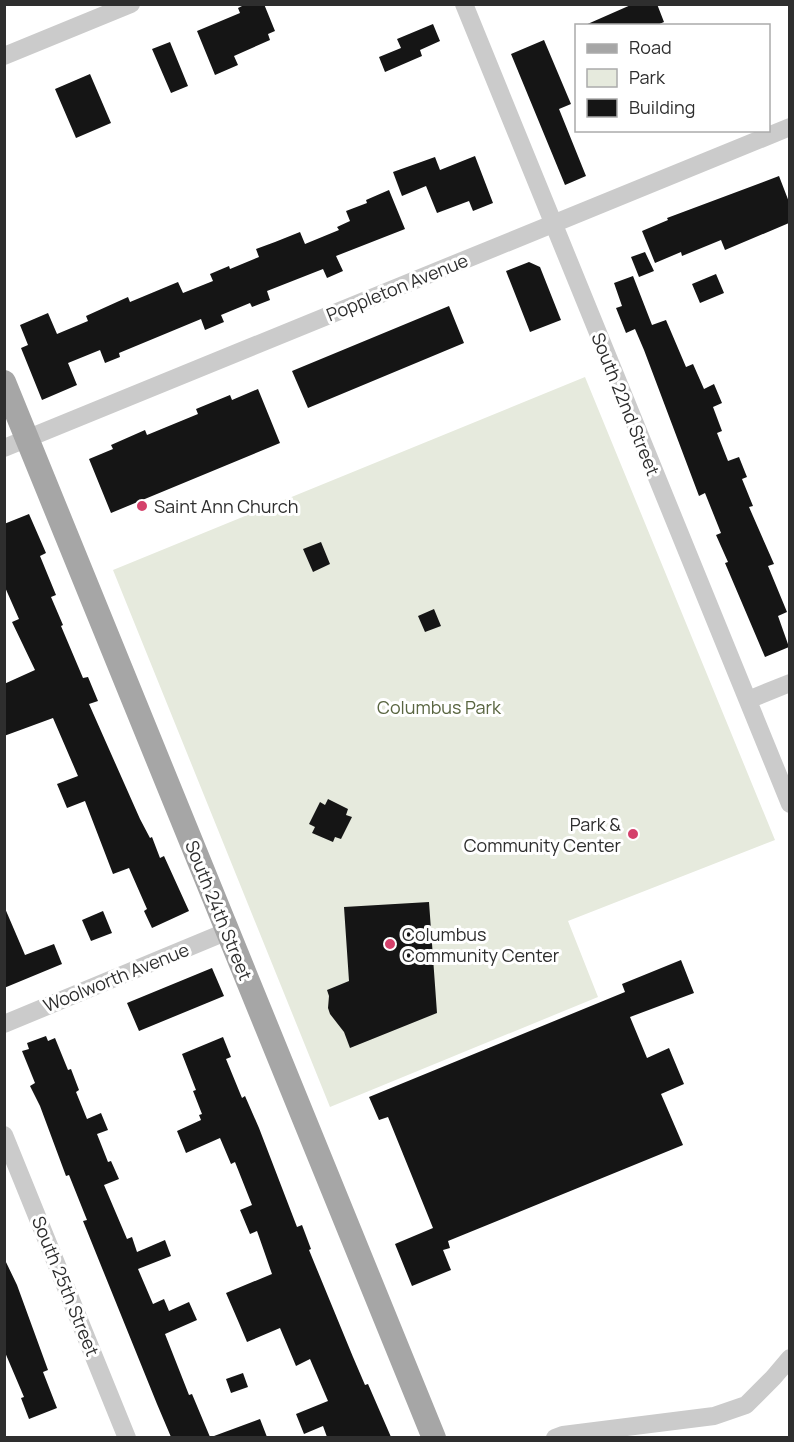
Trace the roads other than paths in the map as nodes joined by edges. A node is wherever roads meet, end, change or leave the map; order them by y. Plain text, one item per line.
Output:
1 (131, 4) edge
2 (464, 4) edge
3 (4, 56) edge
4 (789, 127) edge
5 (552, 224) junction
6 (4, 382) edge
7 (27, 439) junction
8 (4, 448) edge
9 (789, 683) edge
10 (748, 700) junction
11 (789, 804) edge
12 (228, 931) junction
13 (4, 1024) edge
14 (4, 1135) edge
15 (789, 1358) edge
16 (127, 1437) edge
17 (434, 1437) edge
18 (555, 1437) edge

1 - 3 street
2 - 5 street, South 22nd Street
4 - 5 street, Poppleton Avenue
5 - 7 street, Poppleton Avenue
5 - 10 street, South 22nd Street
6 - 7 main road, South 24th Street
7 - 8 street, Poppleton Avenue
7 - 12 main road, South 24th Street
9 - 10 street
10 - 11 street, South 22nd Street
12 - 13 street, Woolworth Avenue
12 - 17 main road, South 24th Street
14 - 16 street, South 25th Street
15 - 18 street

